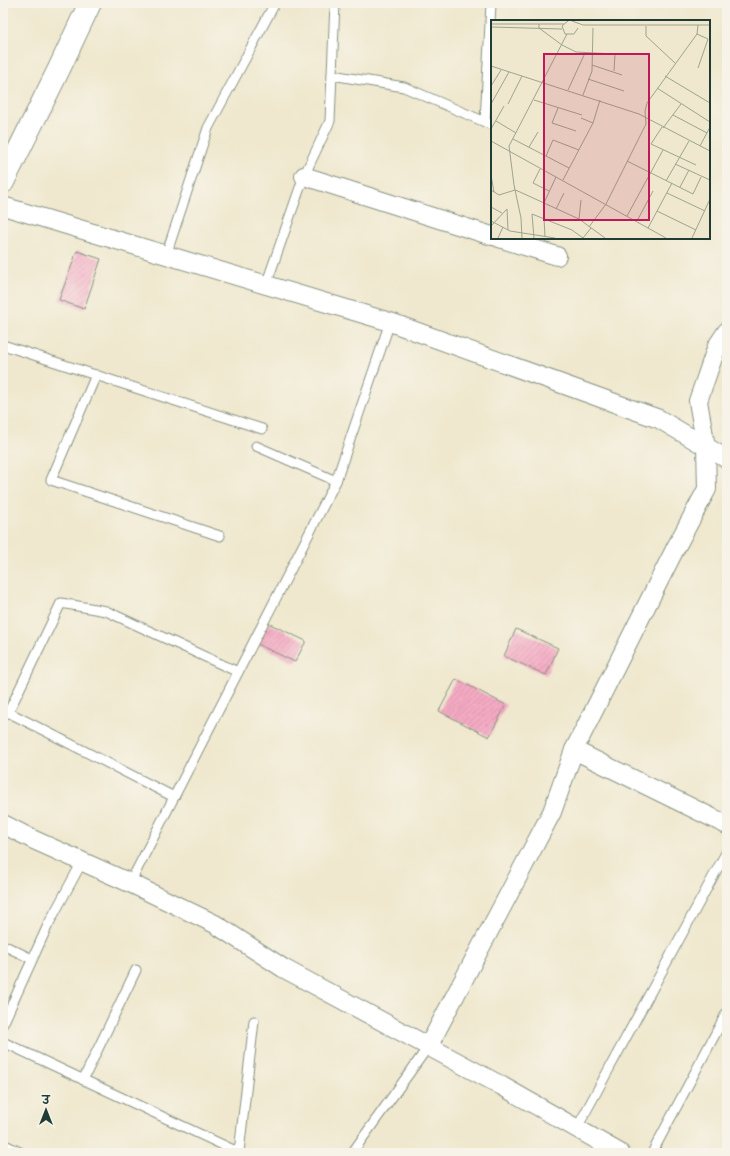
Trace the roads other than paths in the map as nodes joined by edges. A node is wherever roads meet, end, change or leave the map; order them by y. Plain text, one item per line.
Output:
1 (90, 3) edge
2 (275, 3) edge
3 (335, 3) edge
4 (491, 3) edge
5 (332, 75) junction
6 (489, 123) edge
7 (304, 176) junction
8 (3, 182) edge
9 (3, 206) edge
10 (491, 236) edge
11 (502, 239) edge
12 (166, 255) junction
13 (557, 256) dead end
14 (266, 285) junction
15 (390, 322) junction
16 (727, 330) edge
17 (3, 345) edge
18 (96, 374) junction
19 (262, 429) dead end
20 (256, 446) dead end
21 (706, 447) junction
22 (727, 459) edge
23 (336, 481) junction
24 (220, 536) dead end
25 (238, 672) junction
26 (6, 711) edge
27 (574, 750) junction
28 (174, 798) junction
29 (3, 824) edge
30 (727, 825) edge
31 (727, 851) edge
32 (82, 862) junction
33 (130, 883) junction
34 (3, 945) edge
35 (32, 959) junction
36 (136, 970) dead end
37 (727, 1012) edge
38 (254, 1021) dead end
39 (3, 1024) edge
40 (3, 1042) edge
41 (428, 1047) junction
42 (83, 1080) junction
43 (577, 1128) junction
44 (3, 1144) edge
45 (22, 1153) edge
46 (240, 1153) edge
47 (352, 1153) edge
48 (620, 1153) edge
49 (652, 1153) edge

1 - 8 street
2 - 12 lane
3 - 5 lane
4 - 6 lane
5 - 6 lane
5 - 7 lane
7 - 10 street
7 - 14 lane
9 - 12 street
11 - 13 street
12 - 14 street
14 - 15 street
15 - 21 street
15 - 23 lane
16 - 21 street
17 - 18 lane
18 - 19 lane
18 - 24 lane
20 - 23 lane
21 - 22 street
21 - 27 street
23 - 25 lane
25 - 26 lane
25 - 28 lane
26 - 28 lane
27 - 30 street
27 - 41 street
28 - 33 lane
29 - 32 street
31 - 43 lane
32 - 33 street
32 - 35 lane
33 - 41 street
34 - 35 lane
35 - 39 lane
36 - 42 lane
37 - 49 lane
38 - 46 lane
40 - 42 lane
41 - 43 street
41 - 47 lane
42 - 46 lane
43 - 48 street
44 - 45 lane

